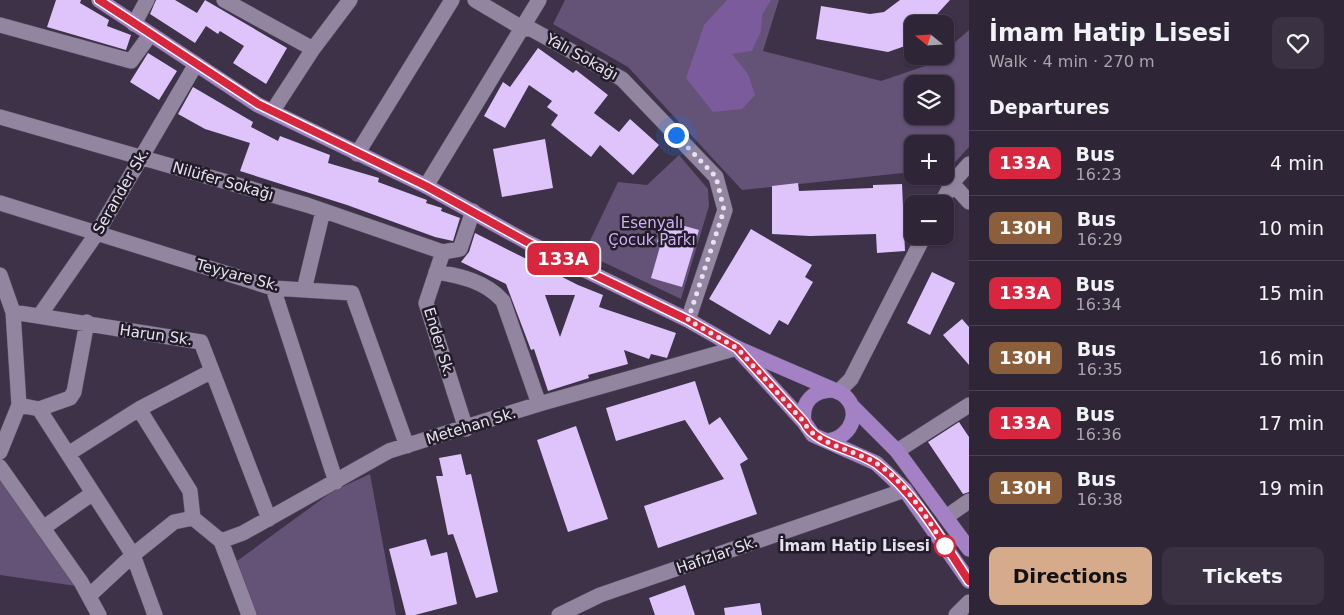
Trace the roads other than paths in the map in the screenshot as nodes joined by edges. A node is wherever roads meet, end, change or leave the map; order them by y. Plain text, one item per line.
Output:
1 (99, 0) edge
2 (147, 0) edge
3 (224, 0) edge
4 (350, 0) edge
5 (452, 0) edge
6 (475, 0) edge
7 (539, 0) edge
8 (134, 24) junction
9 (0, 25) edge
10 (522, 28) junction
11 (150, 34) junction
12 (313, 49) junction
13 (196, 64) junction
14 (272, 112) junction
15 (0, 117) edge
16 (357, 154) junction
17 (140, 157) junction
18 (969, 164) edge
19 (954, 181) edge
20 (954, 185) edge
21 (426, 186) junction
22 (969, 202) edge
23 (0, 203) edge
24 (323, 210) junction
25 (473, 211) junction
26 (97, 233) junction
27 (919, 245) edge
28 (443, 252) junction
29 (436, 272) junction
30 (0, 275) edge
31 (273, 288) junction
32 (304, 290) junction
33 (13, 312) junction
34 (40, 315) junction
35 (688, 320) junction
36 (87, 322) junction
37 (737, 348) junction
38 (212, 371) junction
39 (843, 396) junction
40 (539, 404) junction
41 (19, 405) junction
42 (969, 405) edge
43 (39, 410) junction
44 (139, 410) junction
45 (804, 422) junction
46 (466, 428) junction
47 (828, 440) junction
48 (407, 446) junction
49 (897, 450) junction
50 (0, 452) edge
51 (68, 454) junction
52 (0, 467) edge
53 (336, 482) junction
54 (905, 490) junction
55 (93, 493) junction
56 (969, 500) edge
57 (946, 517) junction
58 (193, 518) junction
59 (270, 519) junction
60 (43, 528) junction
61 (221, 541) junction
62 (969, 549) edge
63 (133, 555) junction
64 (969, 581) edge
65 (89, 596) junction
66 (969, 602) edge
67 (99, 615) edge
68 (155, 615) edge
69 (249, 615) edge
70 (559, 615) edge
71 (956, 615) edge

1 - 8 main road
2 - 8 street
3 - 12 street
4 - 12 street
5 - 16 street
6 - 10 street, Yalı Sokağı
7 - 10 street
8 - 11 main road
9 - 11 street
10 - 21 street
10 - 35 street, Yalı Sokağı
11 - 13 main road
12 - 14 street
13 - 14 main road
13 - 17 street, Serander Sk.
14 - 16 main road
15 - 17 street, Nilüfer Sokağı
16 - 21 main road
17 - 24 street, Nilüfer Sokağı
17 - 26 street, Serander Sk.
18 - 19 street
20 - 22 street
21 - 25 main road
23 - 26 street, Teyyare Sk.
24 - 28 street, Nilüfer Sokağı
24 - 32 street
25 - 28 street
25 - 35 main road
26 - 31 street, Teyyare Sk.
26 - 34 street, Serander Sk.
27 - 39 street
28 - 29 street, Ender Sk.
29 - 40 street
29 - 46 street, Ender Sk.
30 - 33 street
31 - 32 street, Teyyare Sk.
31 - 53 street
32 - 48 street, Teyyare Sk.
33 - 34 street, Harun Sk.
33 - 41 street
34 - 36 street, Harun Sk.
35 - 37 main road
36 - 38 street, Harun Sk.
36 - 43 street
37 - 39 main road
37 - 40 street, Metehan Sk.
37 - 45 main road
38 - 44 street
38 - 59 street, Harun Sk.
39 - 45 main road
39 - 47 main road
39 - 49 main road
40 - 46 street, Metehan Sk.
41 - 43 street
41 - 50 street
42 - 49 street
43 - 51 street
44 - 51 street
44 - 58 street
45 - 47 main road
46 - 48 street, Metehan Sk.
47 - 54 main road
48 - 53 street, Metehan Sk.
49 - 57 main road
51 - 55 street
52 - 60 street
53 - 59 street, Metehan Sk.
54 - 64 main road
54 - 70 street, Hafızlar Sk.
55 - 60 street
55 - 63 street
56 - 57 street
57 - 62 main road
58 - 61 street
58 - 63 street
59 - 61 street, Metehan Sk.
60 - 65 street
61 - 69 street
63 - 65 street
63 - 68 street
65 - 67 street
66 - 71 street

